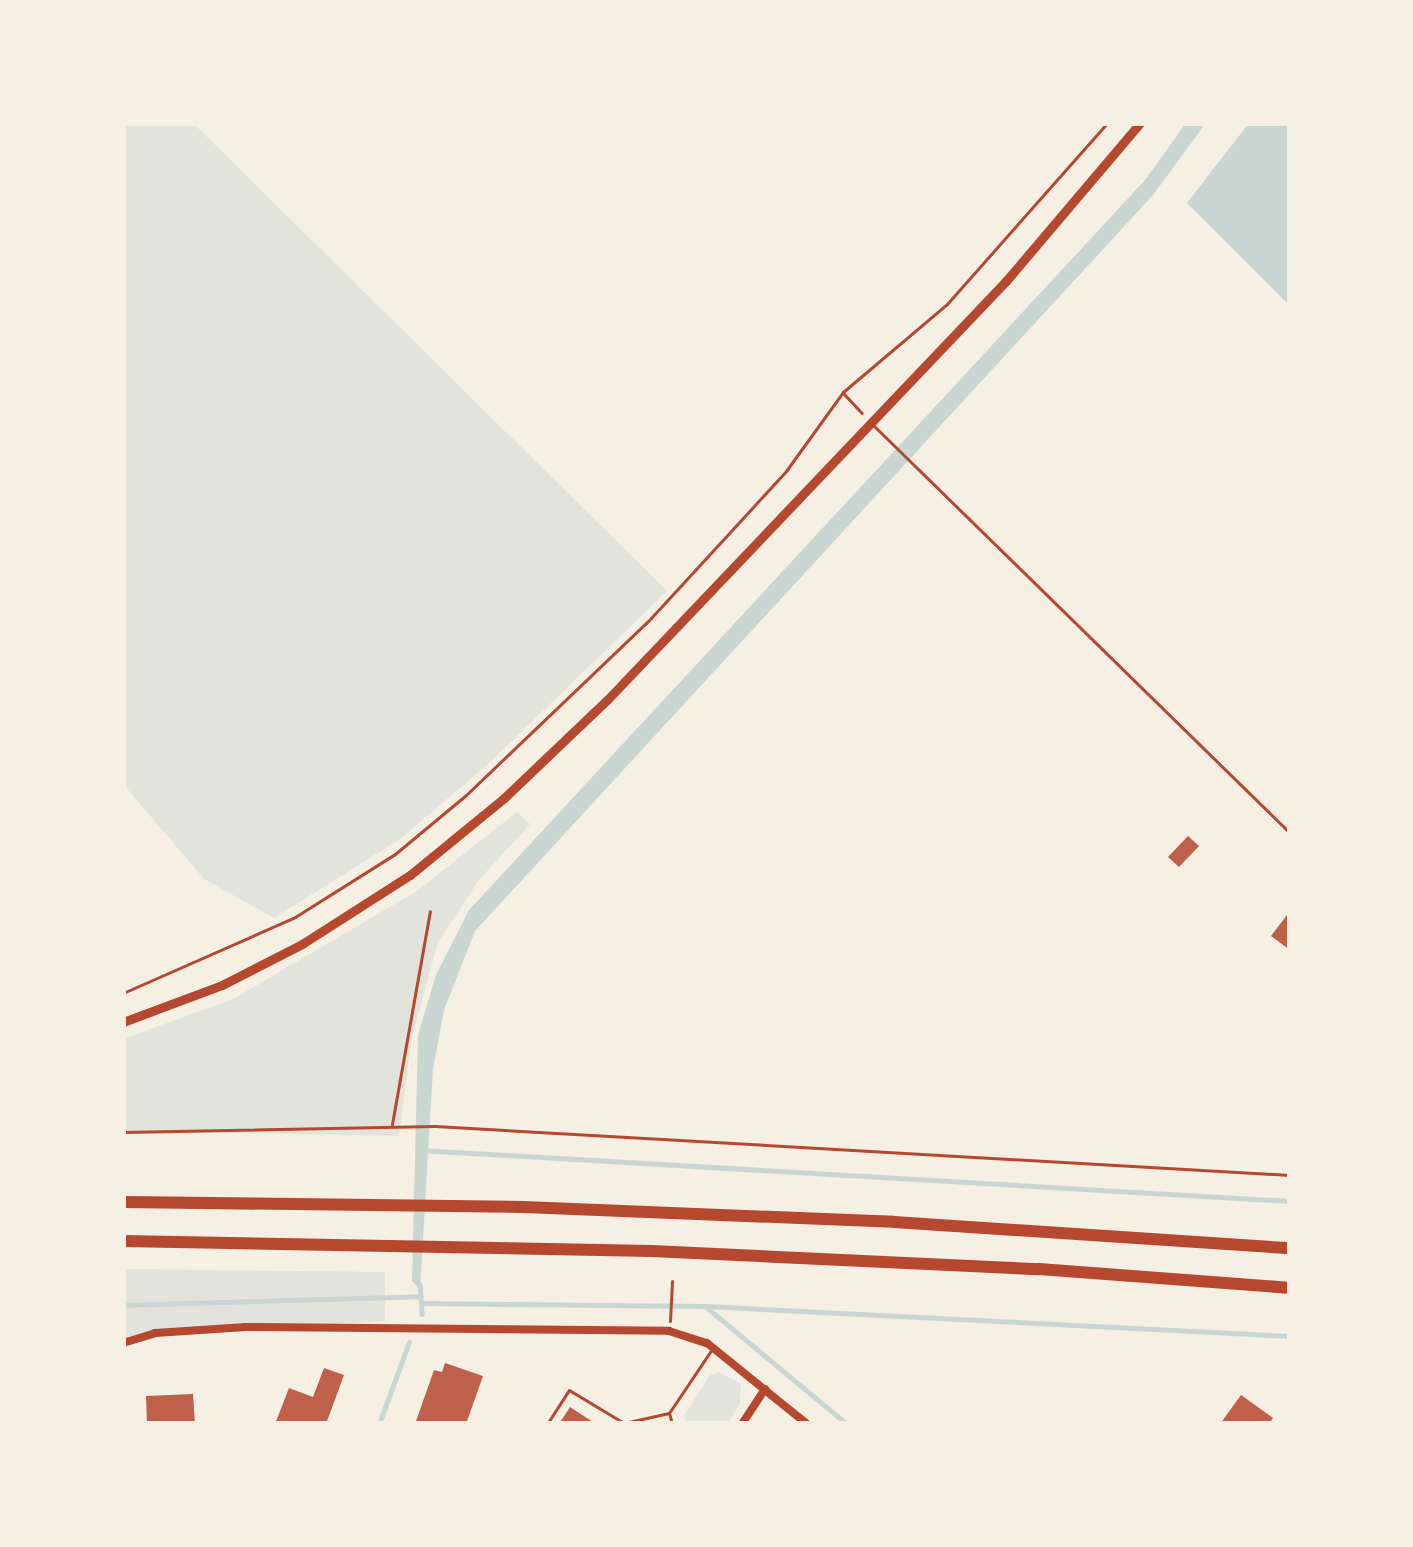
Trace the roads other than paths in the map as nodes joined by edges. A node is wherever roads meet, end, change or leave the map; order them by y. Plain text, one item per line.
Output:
1 (1140, 123) edge
2 (871, 423) junction
3 (1290, 833) edge
4 (123, 1022) edge
5 (123, 1202) edge
6 (123, 1241) edge
7 (1290, 1248) edge
8 (1290, 1288) edge
9 (123, 1343) edge
10 (713, 1347) junction
11 (765, 1389) junction
12 (669, 1414) junction
13 (547, 1424) edge
14 (672, 1424) edge
15 (742, 1424) edge
16 (807, 1424) edge

1 - 2 main road
2 - 3 lane
2 - 4 main road
5 - 7 highway
6 - 8 highway
9 - 10 street
10 - 11 street
10 - 12 lane
11 - 15 street
11 - 16 street
12 - 13 lane
12 - 14 lane

